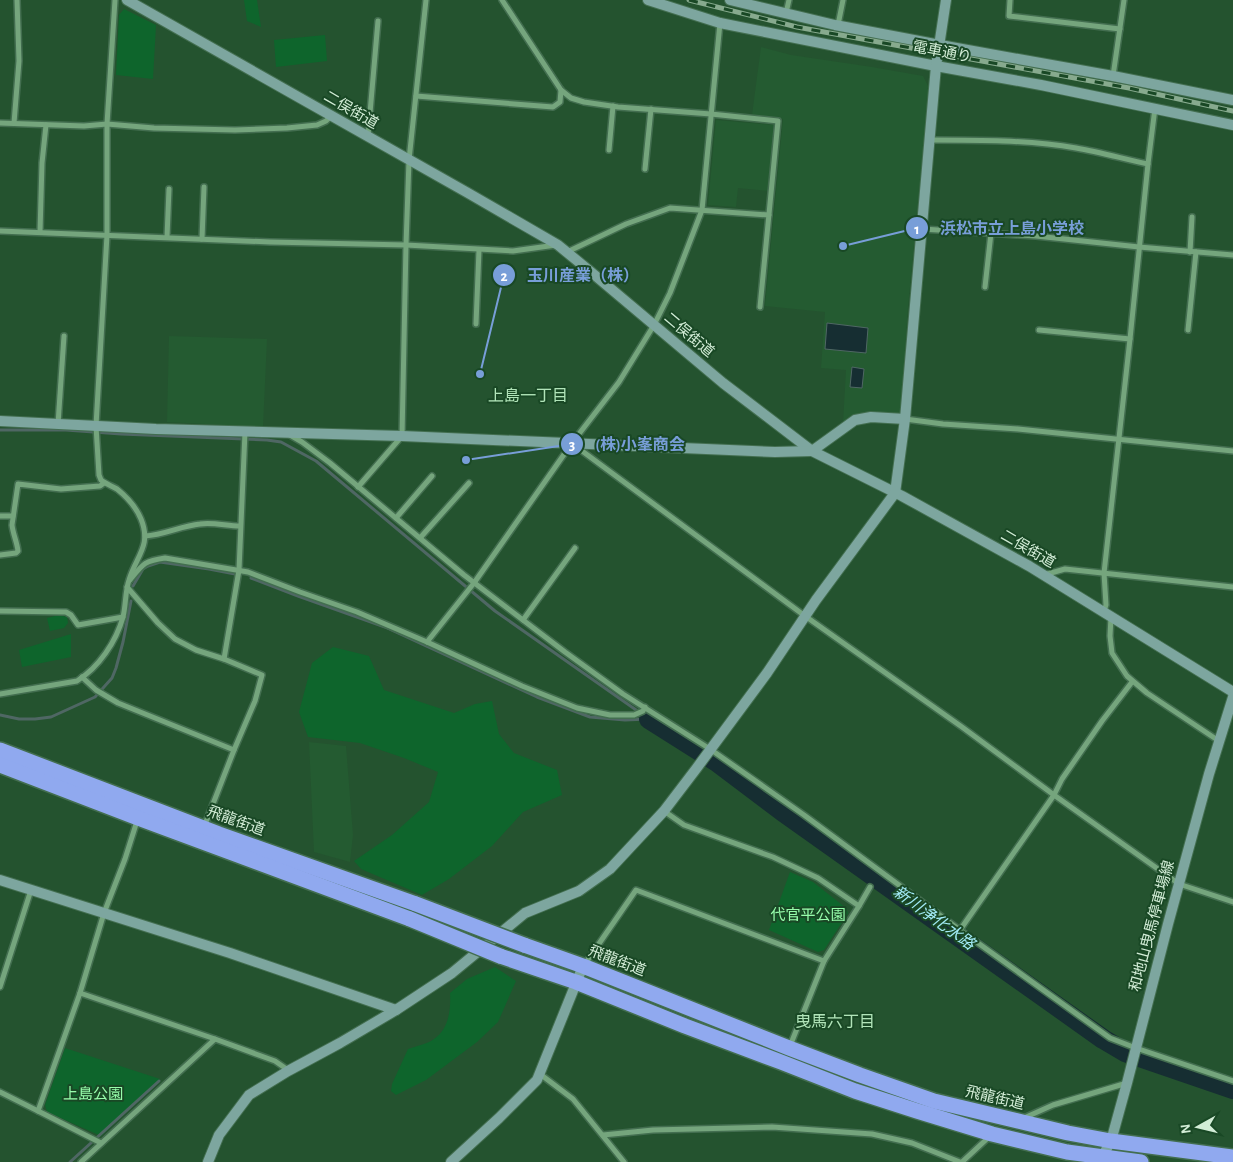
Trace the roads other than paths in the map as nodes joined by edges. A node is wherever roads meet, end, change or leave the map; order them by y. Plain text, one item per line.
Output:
1 (17, 0) edge
2 (115, 0) edge
3 (127, 0) edge
4 (426, 0) edge
5 (502, 0) edge
6 (648, 0) edge
7 (730, 0) edge
8 (789, 0) edge
9 (843, 0) edge
10 (946, 0) edge
11 (1010, 0) edge
12 (1124, 0) edge
13 (786, 13) junction
14 (378, 21) dead end
15 (720, 23) junction
16 (838, 25) junction
17 (1120, 29) junction
18 (940, 45) junction
19 (936, 66) junction
20 (1113, 76) junction
21 (561, 90) junction
22 (416, 96) junction
23 (1233, 100) edge
24 (613, 106) junction
25 (1155, 108) junction
26 (650, 110) junction
27 (711, 114) junction
28 (332, 116) junction
29 (0, 123) edge
30 (14, 123) junction
31 (46, 124) junction
32 (107, 124) junction
33 (1233, 125) edge
34 (368, 136) junction
35 (930, 140) junction
36 (609, 150) dead end
37 (409, 160) junction
38 (1148, 164) junction
39 (645, 169) dead end
40 (204, 187) dead end
41 (169, 189) dead end
42 (702, 210) junction
43 (769, 215) junction
44 (1192, 217) dead end
45 (922, 229) junction
46 (0, 231) edge
47 (40, 232) junction
48 (991, 233) junction
49 (107, 235) junction
50 (167, 237) junction
51 (202, 239) junction
52 (406, 245) junction
53 (558, 245) junction
54 (1139, 247) junction
55 (479, 250) junction
56 (567, 252) junction
57 (1190, 252) junction
58 (1196, 252) junction
59 (1233, 256) edge
60 (985, 287) dead end
61 (760, 307) dead end
62 (476, 324) dead end
63 (654, 325) junction
64 (1038, 330) dead end
65 (1188, 330) dead end
66 (64, 336) dead end
67 (1130, 339) junction
68 (905, 419) junction
69 (0, 421) edge
70 (58, 424) junction
71 (97, 431) junction
72 (288, 434) junction
73 (402, 436) junction
74 (245, 437) junction
75 (1119, 440) junction
76 (572, 443) junction
77 (812, 451) junction
78 (1233, 451) edge
79 (432, 476) dead end
80 (104, 483) junction
81 (469, 484) dead end
82 (358, 487) junction
83 (895, 493) junction
84 (0, 516) edge
85 (13, 516) junction
86 (396, 518) junction
87 (240, 526) junction
88 (145, 536) junction
89 (420, 538) junction
90 (575, 548) dead end
91 (0, 555) edge
92 (239, 570) junction
93 (1104, 573) junction
94 (1044, 575) junction
95 (472, 584) junction
96 (128, 585) junction
97 (1233, 587) edge
98 (0, 611) edge
99 (1107, 614) junction
100 (805, 616) junction
101 (123, 617) junction
102 (523, 620) junction
103 (427, 642) junction
104 (224, 659) junction
105 (82, 678) junction
106 (1132, 682) junction
107 (1233, 692) edge
108 (0, 694) edge
109 (1233, 697) edge
110 (644, 709) junction
111 (1219, 742) junction
112 (0, 750) edge
113 (234, 750) junction
114 (709, 750) junction
115 (0, 765) edge
116 (1054, 795) junction
117 (664, 811) junction
118 (138, 818) junction
119 (204, 828) junction
120 (0, 880) edge
121 (1179, 884) junction
122 (870, 887) dead end
123 (31, 890) junction
124 (1233, 902) edge
125 (858, 906) junction
126 (104, 913) junction
127 (960, 930) junction
128 (824, 961) junction
129 (583, 966) junction
130 (576, 982) junction
131 (0, 986) edge
132 (80, 993) junction
133 (396, 1010) junction
134 (215, 1039) junction
135 (789, 1048) junction
136 (1134, 1053) junction
137 (288, 1070) junction
138 (540, 1074) junction
139 (1233, 1081) edge
140 (1127, 1083) junction
141 (0, 1092) edge
142 (38, 1111) junction
143 (1012, 1123) junction
144 (996, 1132) junction
145 (603, 1135) junction
146 (1111, 1141) junction
147 (99, 1142) junction
148 (1233, 1157) edge
149 (1102, 1159) edge
150 (81, 1162) edge
151 (209, 1162) edge
152 (451, 1162) edge
153 (624, 1162) edge
154 (961, 1162) edge
155 (1141, 1162) edge

1 - 30 street
2 - 32 street
3 - 28 street, 二俣街道
4 - 22 street
5 - 21 street
6 - 15 street, 電車通り
7 - 13 street, 電車通り
8 - 13 street
9 - 16 street
10 - 18 street
11 - 17 street
12 - 17 street
13 - 16 street, 電車通り
14 - 34 street
15 - 19 street, 電車通り
15 - 27 street
16 - 18 street, 電車通り
17 - 20 street
18 - 19 street
18 - 20 street, 電車通り
19 - 25 street, 電車通り
19 - 35 street
20 - 23 street, 電車通り
21 - 22 street
21 - 24 street
22 - 37 street
24 - 26 street
24 - 36 street
25 - 33 street, 電車通り
25 - 38 street
26 - 27 street
26 - 39 street
27 - 42 street
27 - 43 street
28 - 32 street
28 - 34 street, 二俣街道
29 - 30 street
30 - 31 street
31 - 32 street
31 - 47 street
32 - 49 street
34 - 37 street, 二俣街道
35 - 38 street
35 - 45 street
37 - 52 street
37 - 53 street, 二俣街道
38 - 54 street
40 - 51 street
41 - 50 street
42 - 43 street
42 - 56 street
42 - 63 street
43 - 61 street
44 - 57 street
45 - 48 street
45 - 68 street
46 - 47 street
47 - 49 street
48 - 54 street
48 - 60 street
49 - 50 street
49 - 71 street
50 - 51 street
51 - 52 street
52 - 55 street
52 - 73 street
53 - 55 street
53 - 56 street, 二俣街道
54 - 57 street
54 - 67 street
55 - 62 street
56 - 63 street, 二俣街道
57 - 58 street
58 - 59 street
58 - 65 street
63 - 76 street
63 - 77 street, 二俣街道
64 - 67 street
66 - 70 street
67 - 75 street
68 - 75 street
68 - 77 street
68 - 83 street
69 - 70 street
70 - 71 street
71 - 74 street
71 - 80 street
72 - 73 street
72 - 74 street
72 - 82 street
73 - 76 street
73 - 82 street
74 - 87 street
75 - 78 street
75 - 93 street
76 - 77 street
76 - 95 street
76 - 100 street
77 - 83 street, 二俣街道
79 - 86 street
80 - 85 street
80 - 88 street
81 - 89 street
82 - 86 street
83 - 94 street, 二俣街道
83 - 100 street
84 - 85 street
85 - 91 street
86 - 89 street
87 - 88 street
87 - 92 street
88 - 96 street
89 - 95 street
90 - 102 street
92 - 96 street
92 - 103 street
92 - 104 street
93 - 94 street
93 - 97 street
93 - 99 street
94 - 99 street, 二俣街道
95 - 102 street
95 - 103 street
96 - 101 street
96 - 104 street
98 - 101 street
99 - 106 street
99 - 107 street, 二俣街道
100 - 114 street
100 - 116 street
101 - 105 street
102 - 110 street
103 - 110 street
104 - 113 street
105 - 108 street
105 - 113 street
106 - 111 street
106 - 116 street
109 - 111 street, 和地山曳馬停車場線
110 - 114 street
111 - 121 street, 和地山曳馬停車場線
112 - 119 highway, 飛龍街道
113 - 119 street
114 - 117 street
114 - 127 street
115 - 118 highway, 飛龍街道
116 - 121 street
116 - 127 street
117 - 125 street
117 - 133 street
118 - 126 street
118 - 130 highway, 飛龍街道, bridge
119 - 129 highway, 飛龍街道, bridge
120 - 123 street
121 - 124 street
121 - 136 street, 和地山曳馬停車場線
122 - 125 street
123 - 126 street
123 - 131 street
125 - 128 street
126 - 132 street
126 - 133 street
127 - 136 street
128 - 129 street
128 - 135 street
129 - 130 street
129 - 135 highway, 飛龍街道
130 - 138 street
130 - 144 highway, 飛龍街道
132 - 134 street
132 - 142 street
133 - 137 street
134 - 137 street
134 - 147 street
135 - 143 highway, 飛龍街道
136 - 139 street
136 - 140 street, 和地山曳馬停車場線
137 - 151 street
138 - 145 street
138 - 152 street
140 - 143 street
140 - 146 street, 和地山曳馬停車場線
141 - 142 street
142 - 147 street
143 - 146 highway, 飛龍街道
144 - 149 highway, 飛龍街道
144 - 154 street
145 - 153 street
145 - 154 street
146 - 148 highway, 飛龍街道
146 - 149 street, 和地山曳馬停車場線
147 - 150 street
149 - 155 highway, 飛龍街道

